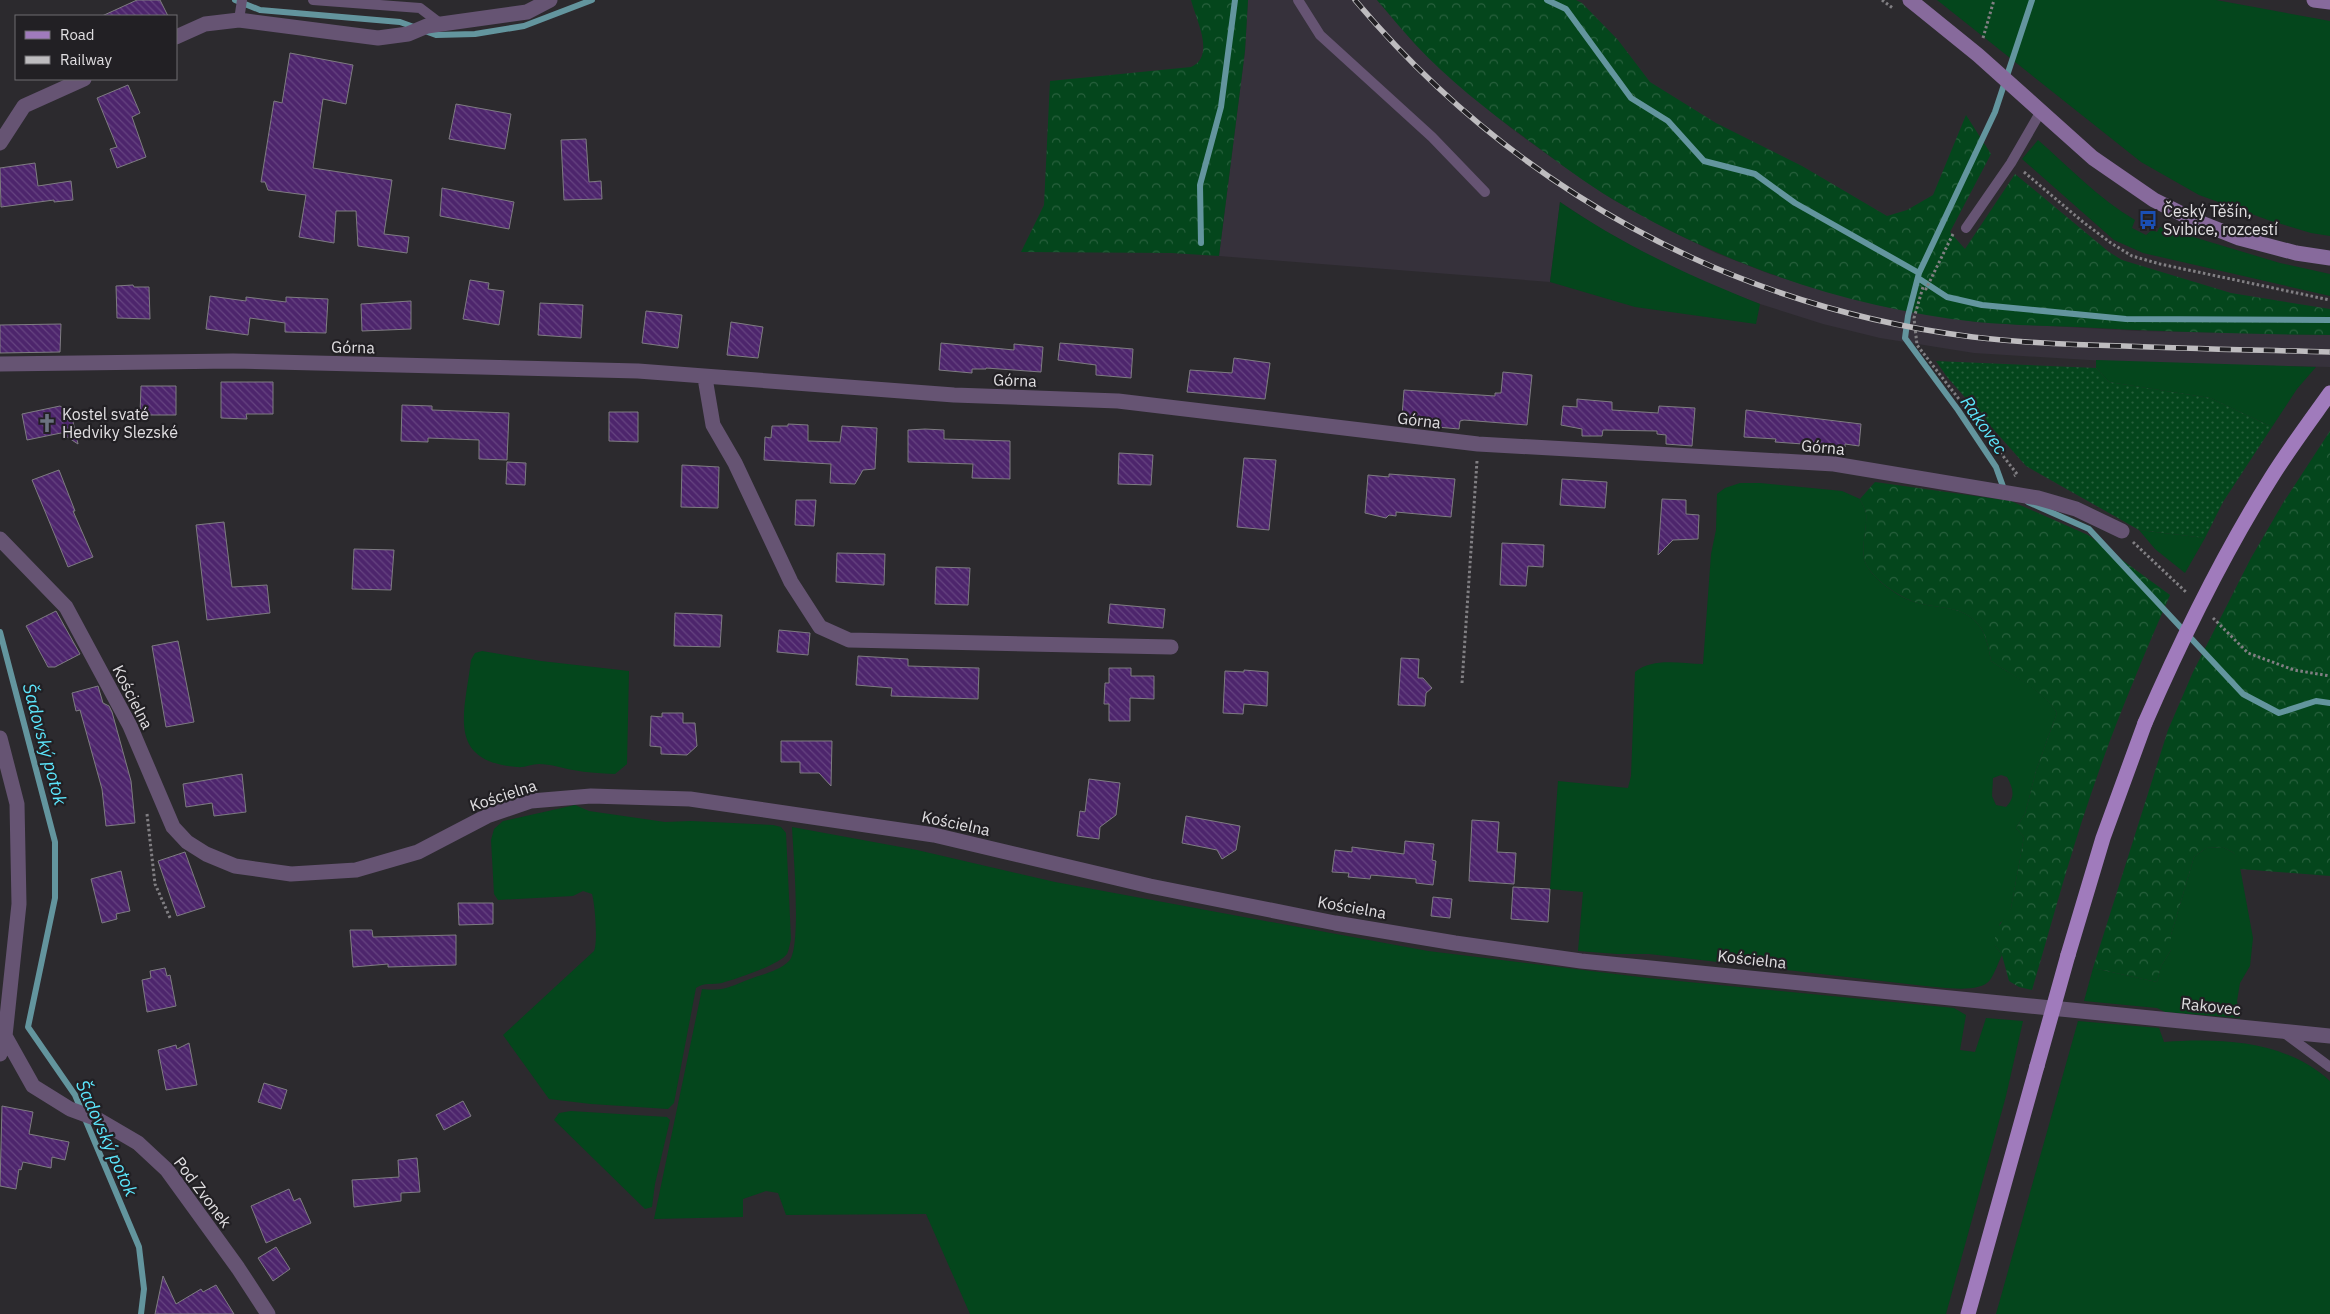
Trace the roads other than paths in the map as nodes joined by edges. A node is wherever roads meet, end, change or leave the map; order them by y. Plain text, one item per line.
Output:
1 (242, 0) edge
2 (313, 0) edge
3 (550, 0) edge
4 (1298, 0) edge
5 (1910, 0) edge
6 (2314, 0) edge
7 (2330, 2) edge
8 (529, 6) edge
9 (240, 17) junction
10 (434, 25) junction
11 (178, 36) edge
12 (82, 80) edge
13 (2041, 111) junction
14 (0, 144) edge
15 (1485, 192) dead end
16 (1966, 228) road end
17 (2330, 258) edge
18 (0, 364) edge
19 (705, 378) junction
20 (2330, 393) edge
21 (2122, 531) road end
22 (0, 539) edge
23 (1171, 647) dead end
24 (0, 738) edge
25 (2089, 1011) joint
26 (2282, 1031) junction
27 (5, 1036) junction
28 (2330, 1036) edge
29 (0, 1054) edge
30 (2330, 1067) edge
31 (268, 1314) edge
32 (1968, 1314) edge

1 - 9 lane
2 - 10 lane
3 - 8 street
4 - 15 lane
5 - 13 main road
6 - 7 main road
8 - 10 street
9 - 10 street
9 - 11 street
12 - 14 street
13 - 16 lane
13 - 17 main road
18 - 19 street, Górna
19 - 21 street, Górna
19 - 23 street
20 - 32 main road, bridge
22 - 25 street, Kościelna
24 - 27 street
25 - 26 street, Rakovec
26 - 28 street, Rakovec
26 - 30 lane
27 - 29 street
27 - 31 street, Pod Zvonek

